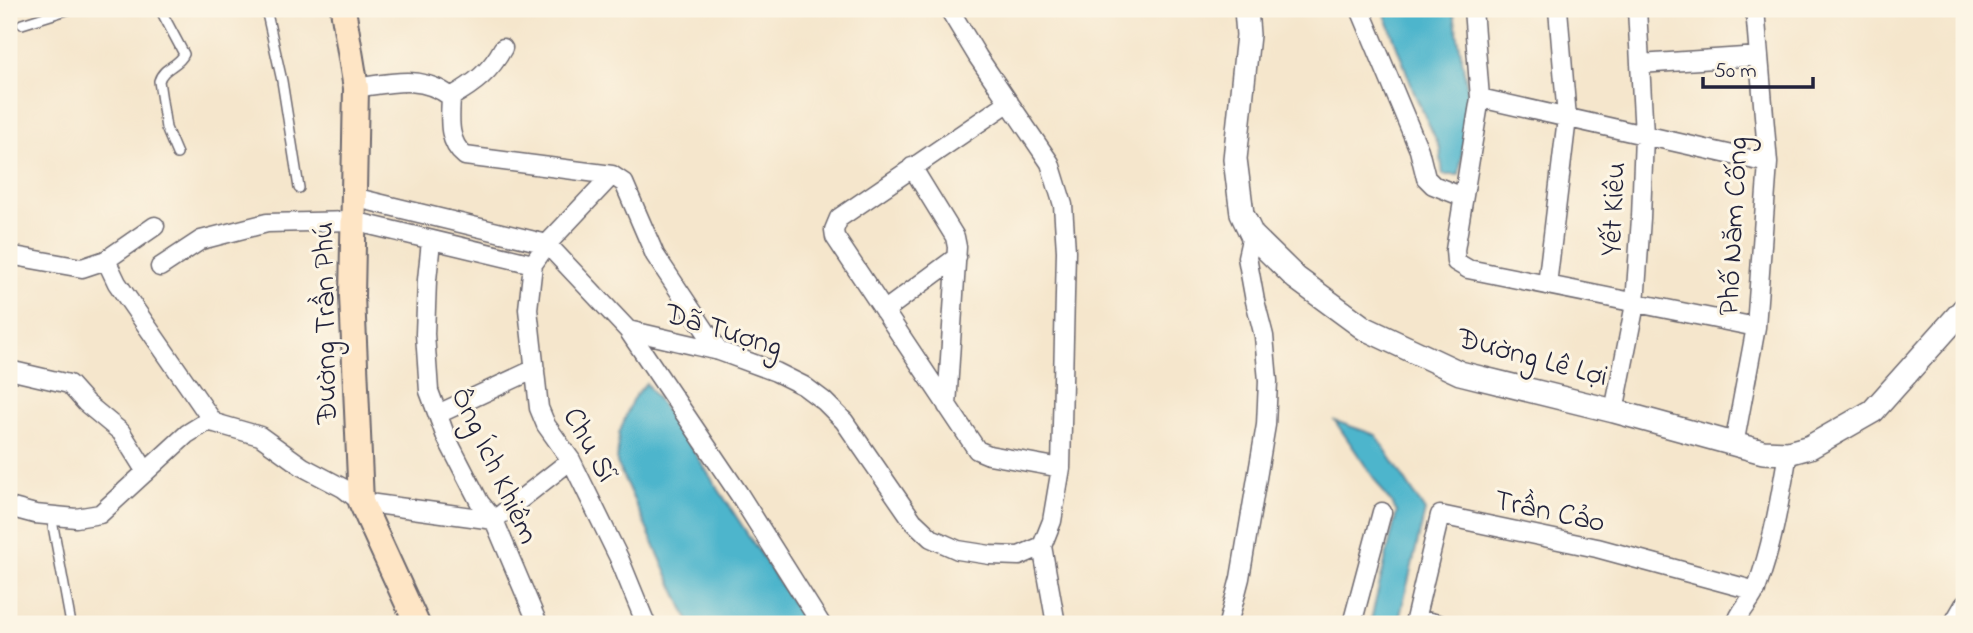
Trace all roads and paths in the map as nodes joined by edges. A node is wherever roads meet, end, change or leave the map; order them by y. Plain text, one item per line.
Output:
1 (70, 9) edge
2 (160, 9) edge
3 (266, 9) edge
4 (343, 9) edge
5 (949, 9) edge
6 (1246, 9) edge
7 (1360, 9) edge
8 (1473, 9) edge
9 (1558, 9) edge
10 (1637, 9) edge
11 (1755, 9) edge
12 (22, 24) dead end
13 (503, 48) dead end
14 (1759, 56) junction
15 (1640, 64) junction
16 (356, 88) junction
17 (451, 97) junction
18 (1480, 98) junction
19 (1009, 102) junction
20 (1567, 118) junction
21 (1644, 135) junction
22 (177, 155) dead end
23 (1768, 163) junction
24 (912, 167) junction
25 (612, 175) junction
26 (299, 188) dead end
27 (1463, 197) junction
28 (353, 209) junction
29 (155, 226) dead end
30 (1252, 235) junction
31 (431, 240) junction
32 (547, 244) junction
33 (9, 255) edge
34 (957, 257) junction
35 (106, 260) junction
36 (533, 264) junction
37 (160, 267) dead end
38 (1546, 285) junction
39 (1635, 304) junction
40 (1964, 309) edge
41 (884, 311) junction
42 (1756, 327) junction
43 (628, 330) junction
44 (719, 351) junction
45 (535, 369) junction
46 (9, 370) edge
47 (947, 406) junction
48 (1614, 411) junction
49 (438, 414) junction
50 (214, 423) junction
51 (1734, 445) junction
52 (1788, 453) junction
53 (571, 460) junction
54 (1060, 468) junction
55 (146, 472) junction
56 (361, 502) junction
57 (9, 507) edge
58 (1382, 512) dead end
59 (51, 515) junction
60 (494, 520) junction
61 (1042, 546) junction
62 (1756, 591) junction
63 (1964, 605) edge
64 (1415, 622) edge
65 (71, 624) edge
66 (417, 624) edge
67 (538, 624) edge
68 (646, 624) edge
69 (821, 624) edge
70 (1056, 624) edge
71 (1228, 624) edge
72 (1352, 624) edge
73 (1439, 624) edge
74 (1735, 624) edge
75 (1953, 624) edge

1 - 12 lane
2 - 22 lane
3 - 26 lane
4 - 16 main road, Đường Trần Phú
5 - 19 street
6 - 30 street, Đường Lê Lợi
7 - 27 street
8 - 18 street
9 - 20 street
10 - 15 street, Yết Kiêu
11 - 14 street, Phố Năm Cống
13 - 17 street
14 - 15 street
14 - 23 street, Phố Năm Cống
15 - 21 street, Yết Kiêu
16 - 17 street
16 - 28 main road, Đường Trần Phú
17 - 25 street
18 - 20 street
18 - 27 street
19 - 24 street
19 - 54 street
20 - 21 street
20 - 38 street
21 - 23 street
21 - 39 street, Yết Kiêu
23 - 42 street, Phố Năm Cống
24 - 34 street
24 - 41 street
25 - 32 street, Chu Sĩ
25 - 44 street
27 - 38 street
28 - 31 street
28 - 32 street
28 - 37 street
28 - 56 main road, Đường Trần Phú
29 - 35 street
30 - 48 street, Đường Lê Lợi
30 - 71 street
31 - 36 street
31 - 49 street, Ông Ích Khiêm
32 - 36 street, Chu Sĩ
32 - 43 street, Dã Tượng
33 - 35 street
34 - 41 street
34 - 47 street
35 - 50 street
36 - 45 street, Chu Sĩ
38 - 39 street
39 - 42 street
39 - 48 street, Yết Kiêu
40 - 52 street, Đường Lê Lợi
41 - 47 street
42 - 51 street, Phố Năm Cống
43 - 44 street, Dã Tượng
43 - 69 street
44 - 61 street, Dã Tượng
45 - 49 street
45 - 53 street, Chu Sĩ
46 - 55 street
47 - 54 street
48 - 51 street, Đường Lê Lợi
49 - 60 street, Ông Ích Khiêm
50 - 55 street
50 - 56 street
51 - 52 street, Đường Lê Lợi
52 - 62 street
53 - 60 street
53 - 68 street, Chu Sĩ
54 - 61 street
55 - 59 street
56 - 60 street
56 - 66 main road, Đường Trần Phú
57 - 59 street
58 - 72 street
59 - 65 lane
60 - 67 street, Ông Ích Khiêm
61 - 70 street
62 - 64 street, Trần Cảo
62 - 74 street
63 - 75 street
64 - 73 street

